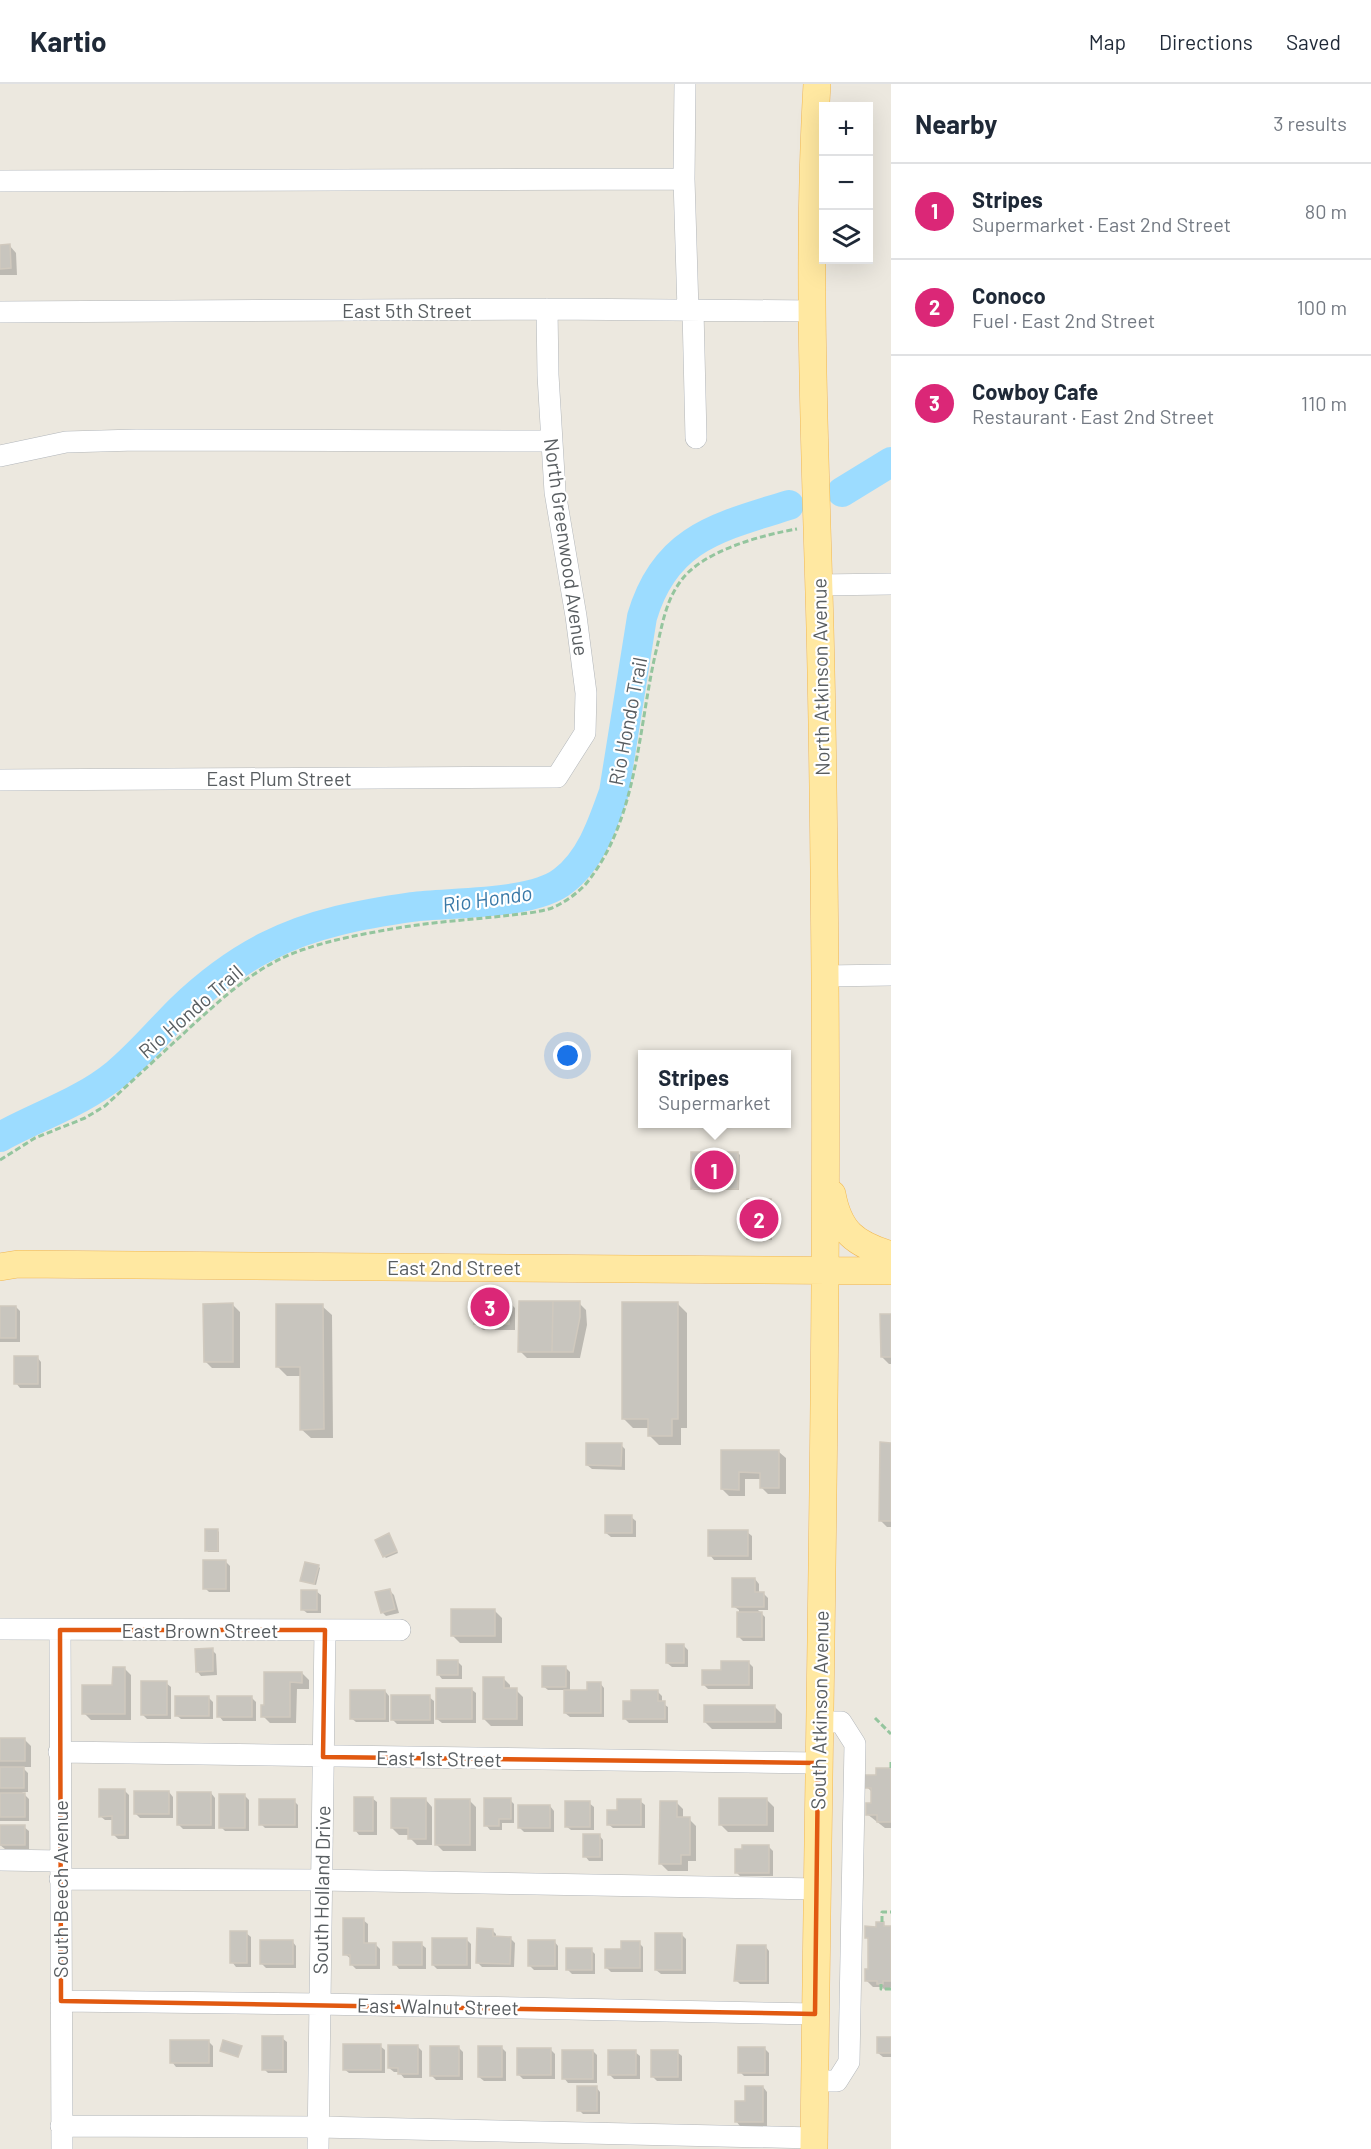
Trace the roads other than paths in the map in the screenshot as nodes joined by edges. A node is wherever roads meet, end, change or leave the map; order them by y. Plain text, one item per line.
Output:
1 (685, 84) edge
2 (817, 84) edge
3 (684, 179) junction
4 (0, 181) edge
5 (547, 309) junction
6 (691, 310) junction
7 (813, 310) junction
8 (0, 312) edge
9 (696, 438) dead end
10 (552, 441) junction
11 (0, 456) edge
12 (891, 584) edge
13 (819, 585) junction
14 (557, 777) joint
15 (0, 780) edge
16 (891, 975) edge
17 (825, 976) junction
18 (826, 1160) junction
19 (891, 1255) edge
20 (6, 1263) edge
21 (891, 1270) edge
22 (826, 1271) junction
23 (0, 1629) edge
24 (60, 1630) junction
25 (325, 1630) junction
26 (400, 1630) dead end
27 (819, 1722) junction
28 (59, 1752) junction
29 (323, 1756) junction
30 (819, 1763) junction
31 (0, 1860) edge
32 (60, 1870) junction
33 (321, 1880) junction
34 (817, 1889) junction
35 (61, 2001) junction
36 (320, 2004) junction
37 (815, 2014) junction
38 (814, 2081) junction
39 (62, 2126) junction
40 (318, 2127) junction
41 (814, 2143) edge
42 (62, 2149) edge
43 (318, 2149) edge

1 - 3 street
2 - 7 main road, North Atkinson Avenue
3 - 4 street
3 - 6 street
5 - 6 street, East 5th Street
5 - 8 street, East 5th Street
5 - 10 street, North Greenwood Avenue
6 - 7 street, East 5th Street
6 - 9 street
7 - 13 main road, North Atkinson Avenue
10 - 11 street
10 - 14 street, North Greenwood Avenue
12 - 13 street
13 - 17 main road, North Atkinson Avenue
14 - 15 street, East Plum Street
16 - 17 street
17 - 18 main road, North Atkinson Avenue
18 - 19 main road
18 - 22 main road, North Atkinson Avenue
20 - 22 main road, East 2nd Street
21 - 22 main road, East 2nd Street
22 - 27 main road, South Atkinson Avenue
23 - 24 street, East Brown Street
24 - 25 street, East Brown Street
24 - 28 street, South Beech Avenue
25 - 26 street, East Brown Street
25 - 29 street, South Holland Drive
27 - 30 main road, South Atkinson Avenue
27 - 38 street
28 - 29 street, East 1st Street
28 - 32 street, South Beech Avenue
29 - 30 street, East 1st Street
29 - 33 street, South Holland Drive
30 - 34 main road, South Atkinson Avenue
31 - 32 street
32 - 33 street
32 - 35 street, South Beech Avenue
33 - 34 street
33 - 36 street, South Holland Drive
34 - 37 main road, South Atkinson Avenue
35 - 36 street, East Walnut Street
35 - 39 street, South Beech Avenue
36 - 37 street, East Walnut Street
36 - 40 street, South Holland Drive
37 - 38 main road, South Atkinson Avenue
38 - 41 main road, South Atkinson Avenue
39 - 40 street
39 - 42 street, South Beech Avenue
40 - 41 street
40 - 43 street, South Holland Drive

